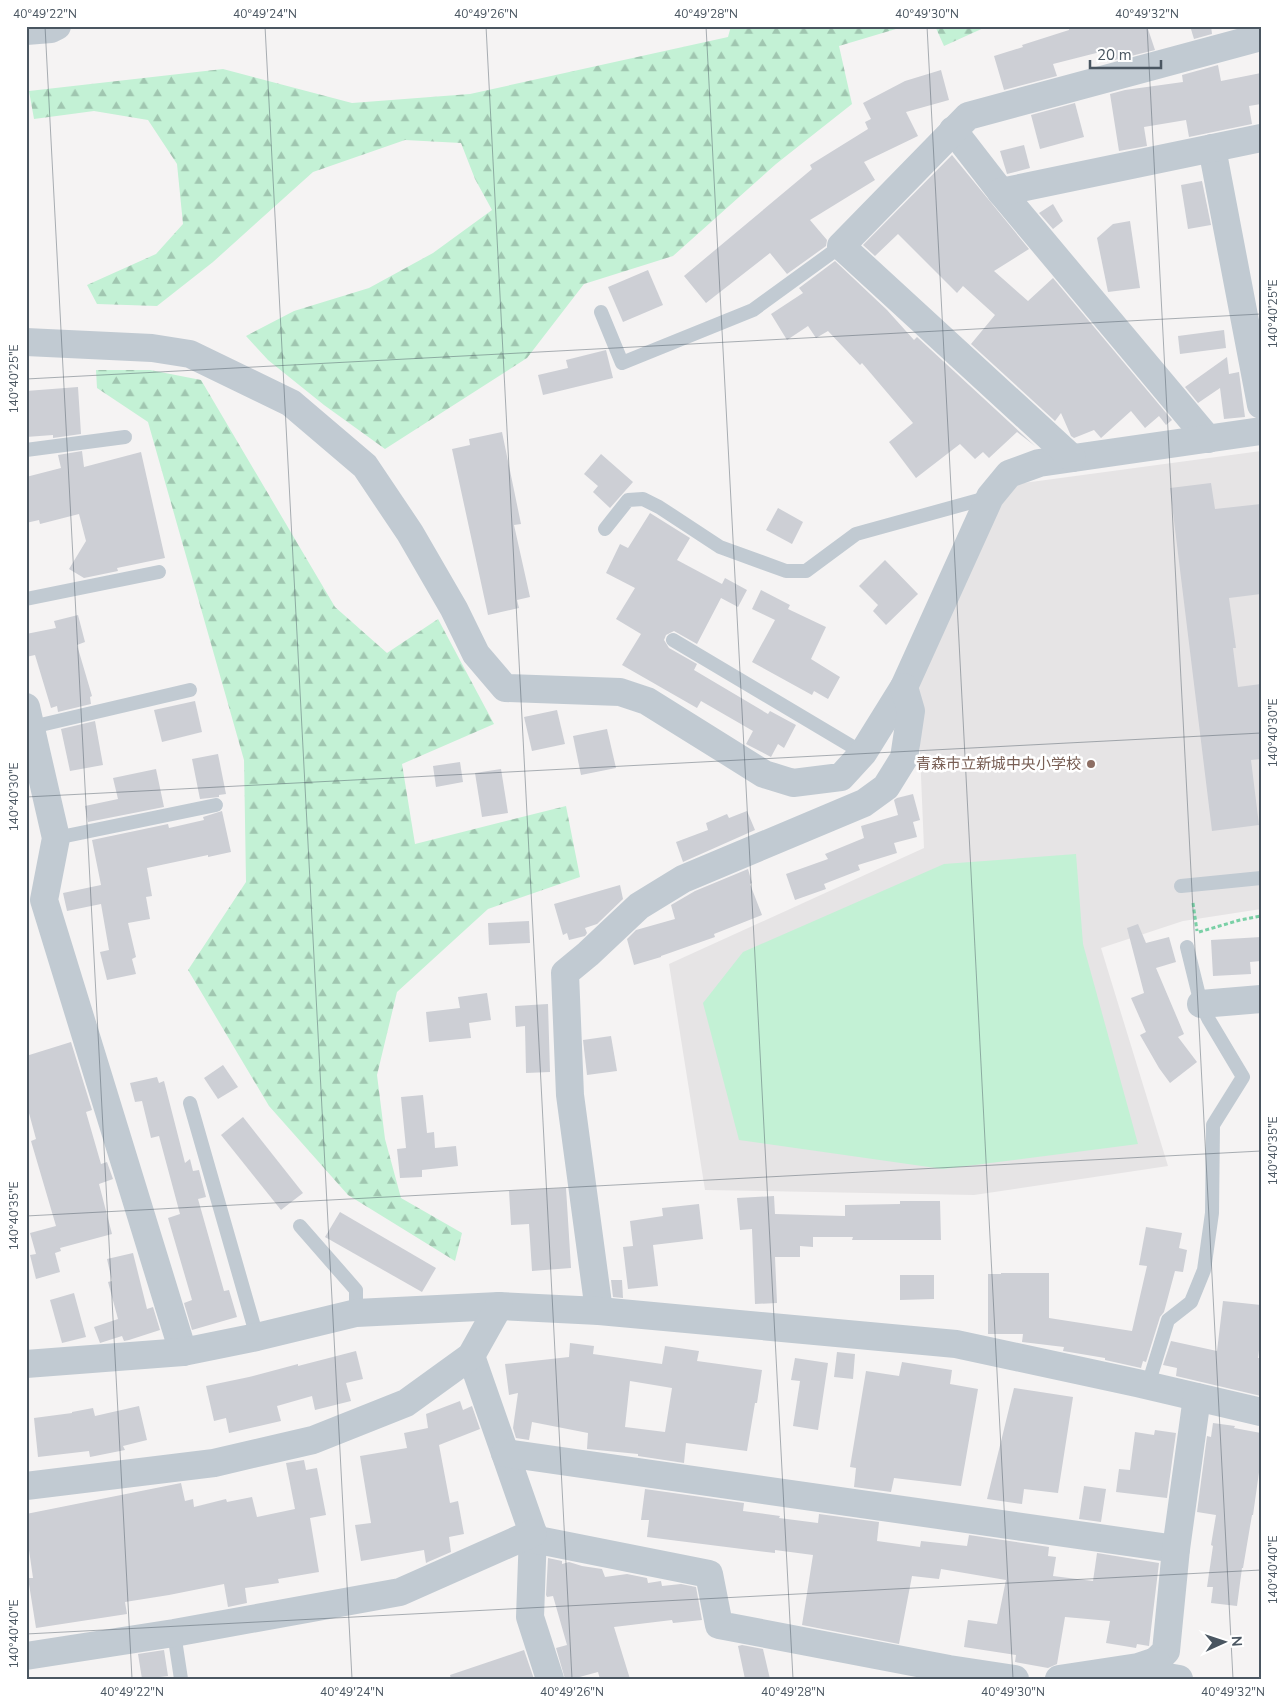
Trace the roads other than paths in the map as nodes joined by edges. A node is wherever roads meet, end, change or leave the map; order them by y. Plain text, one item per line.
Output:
1 (57, 26) edge
2 (26, 32) edge
3 (1261, 37) edge
4 (953, 130) junction
5 (1261, 138) edge
6 (1212, 148) junction
7 (1001, 192) junction
8 (841, 246) junction
9 (601, 312) dead end
10 (26, 342) edge
11 (1261, 405) edge
12 (1261, 430) edge
13 (125, 437) dead end
14 (1208, 439) junction
15 (26, 450) edge
16 (1072, 458) junction
17 (990, 497) junction
18 (605, 529) dead end
19 (159, 572) dead end
20 (26, 599) edge
21 (674, 640) dead end
22 (904, 687) junction
23 (190, 690) dead end
24 (29, 717) edge
25 (864, 753) junction
26 (216, 805) dead end
27 (56, 838) junction
28 (1261, 878) edge
29 (1185, 886) road end
30 (1187, 947) dead end
31 (1261, 999) edge
32 (1201, 1004) junction
33 (190, 1103) dead end
34 (300, 1226) dead end
35 (499, 1306) junction
36 (599, 1310) junction
37 (356, 1313) junction
38 (257, 1337) junction
39 (183, 1352) junction
40 (471, 1356) junction
41 (26, 1364) edge
42 (1148, 1385) junction
43 (1198, 1397) junction
44 (1261, 1412) edge
45 (506, 1453) junction
46 (26, 1486) edge
47 (533, 1536) junction
48 (1176, 1549) junction
49 (174, 1633) junction
50 (26, 1656) edge
51 (1156, 1661) junction
52 (26, 1663) edge
53 (29, 1679) edge
54 (182, 1679) edge
55 (550, 1679) edge
56 (1016, 1679) edge
57 (1059, 1679) edge
58 (1179, 1679) edge

1 - 2 street
3 - 4 street
4 - 7 street
4 - 8 street
5 - 6 street
6 - 7 street
6 - 11 street
7 - 14 street
8 - 9 lane
8 - 16 street
10 - 25 street
12 - 14 street
13 - 15 lane
14 - 16 street
16 - 17 street
17 - 18 lane
17 - 22 street
19 - 20 lane
21 - 25 lane
22 - 25 street
22 - 36 street
23 - 24 lane
24 - 27 street
26 - 27 lane
27 - 39 street
28 - 29 lane
30 - 32 lane
31 - 32 street
32 - 42 lane
33 - 38 lane
34 - 37 lane
35 - 36 street
35 - 37 street
35 - 40 street
36 - 42 street
37 - 38 street
38 - 39 street
39 - 41 street
40 - 45 street
40 - 46 street
42 - 43 street
43 - 44 street
43 - 48 street
45 - 47 street
45 - 48 street
47 - 49 street
47 - 55 street
47 - 56 street
48 - 51 street
49 - 50 street
49 - 54 lane
51 - 57 street
51 - 58 street
52 - 53 street

